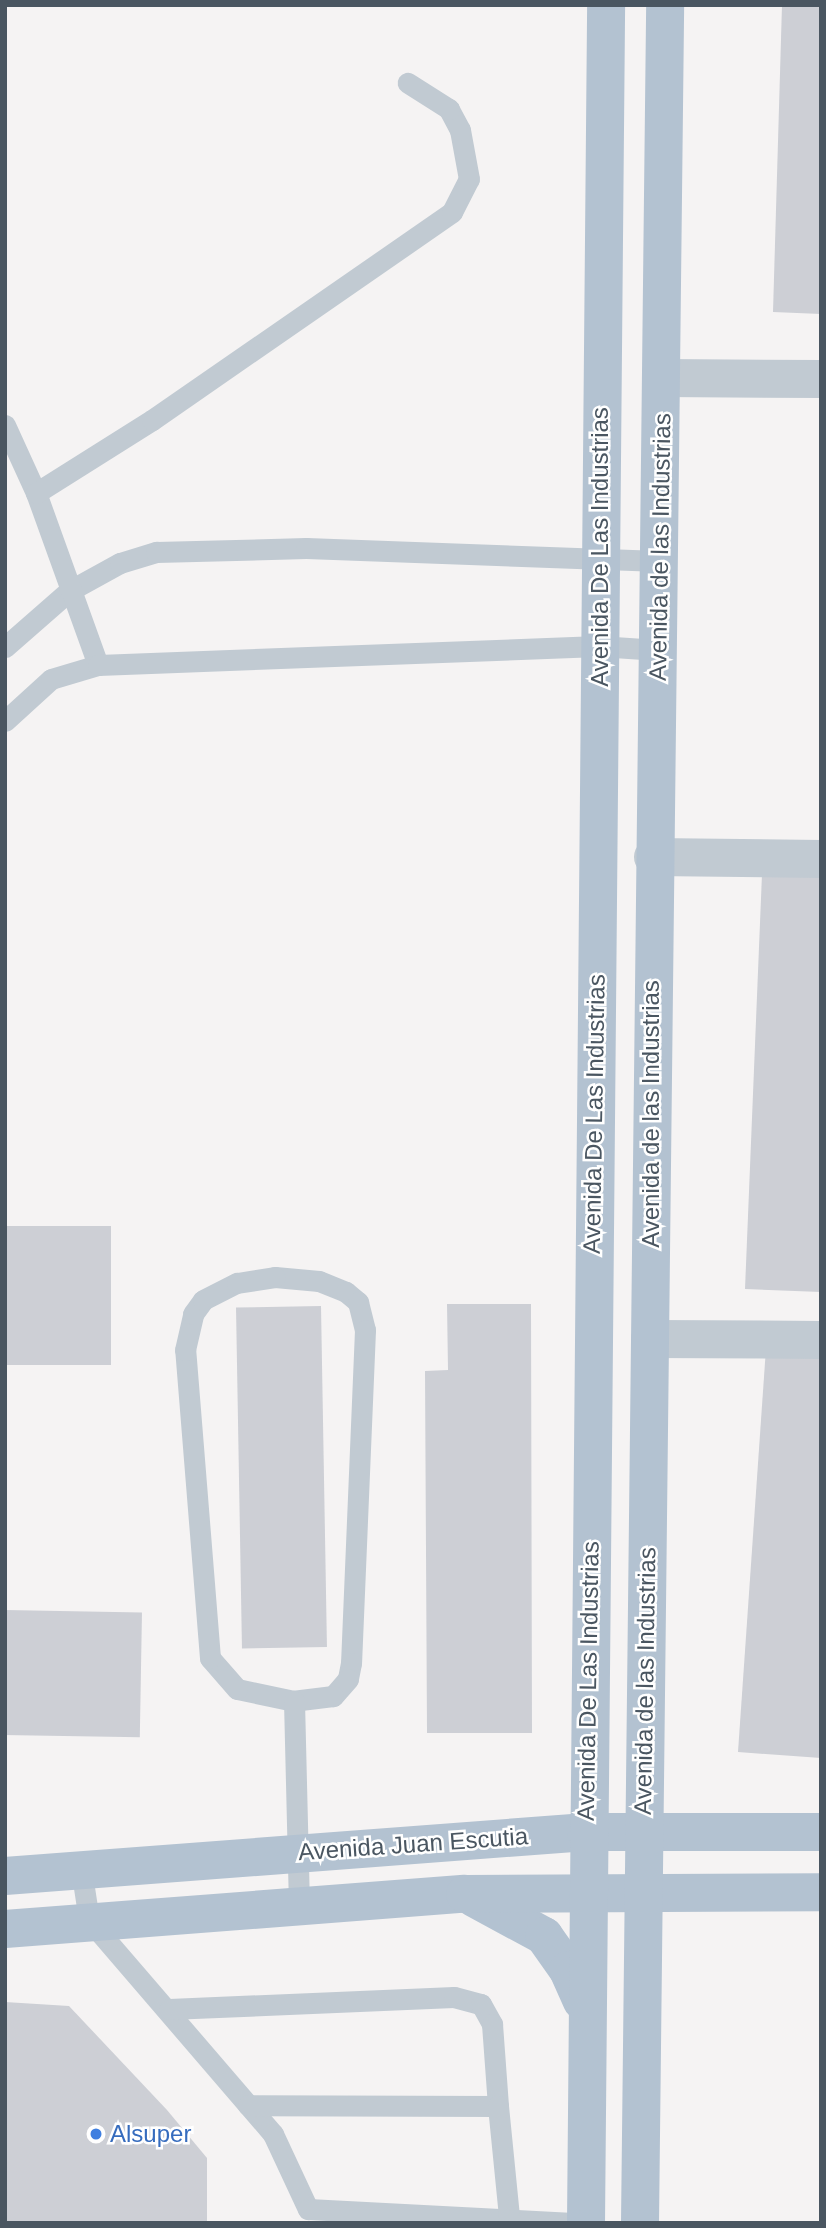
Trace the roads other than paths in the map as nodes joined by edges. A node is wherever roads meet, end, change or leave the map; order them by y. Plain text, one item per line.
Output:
1 (606, 5) edge
2 (665, 5) edge
3 (605, 76) junction
4 (665, 79) junction
5 (408, 83) dead end
6 (664, 180) junction
7 (604, 181) junction
8 (664, 378) junction
9 (821, 379) edge
10 (5, 425) edge
11 (36, 493) junction
12 (598, 561) junction
13 (660, 561) junction
14 (69, 591) junction
15 (600, 646) junction
16 (5, 648) edge
17 (658, 650) junction
18 (99, 665) junction
19 (5, 721) edge
20 (653, 857) junction
21 (821, 859) edge
22 (596, 982) junction
23 (652, 983) junction
24 (650, 1339) junction
25 (821, 1340) edge
26 (588, 1623) junction
27 (646, 1623) junction
28 (294, 1701) junction
29 (643, 1831) junction
30 (586, 1832) junction
31 (821, 1832) edge
32 (296, 1851) junction
33 (81, 1868) junction
34 (5, 1876) edge
35 (643, 1890) junction
36 (587, 1891) junction
37 (821, 1892) edge
38 (465, 1894) junction
39 (299, 1905) junction
40 (89, 1920) junction
41 (5, 1929) edge
42 (169, 2009) junction
43 (587, 2014) junction
44 (248, 2105) junction
45 (498, 2106) junction
46 (509, 2217) junction
47 (578, 2223) edge
48 (586, 2223) edge
49 (640, 2223) edge

1 - 3 main road, Avenida De Las Industrias
2 - 4 main road, Avenida de las Industrias
3 - 4 main road
3 - 7 main road, Avenida De Las Industrias
4 - 6 main road, Avenida de las Industrias
5 - 11 lane
6 - 7 main road
6 - 8 main road, Avenida de las Industrias
7 - 12 main road, Avenida De Las Industrias
8 - 9 street
8 - 13 main road, Avenida de las Industrias
10 - 11 lane
11 - 14 lane
12 - 13 lane
12 - 14 lane
12 - 15 main road, Avenida De Las Industrias
13 - 17 main road, Avenida de las Industrias
14 - 16 lane
14 - 18 lane
15 - 17 lane
15 - 18 lane
15 - 22 main road, Avenida De Las Industrias
17 - 20 main road, Avenida de las Industrias
18 - 19 lane
20 - 21 street
20 - 23 main road, Avenida de las Industrias
22 - 23 main road
22 - 26 main road, Avenida De Las Industrias
23 - 24 main road, Avenida de las Industrias
24 - 25 street
24 - 27 main road, Avenida de las Industrias
26 - 27 main road
26 - 30 main road, Avenida De Las Industrias
27 - 29 main road, Avenida de las Industrias
28 - 28 lane
28 - 32 lane
29 - 30 main road, Avenida Juan Escutia
29 - 31 main road, Avenida Juan Escutia
29 - 35 main road, Avenida de las Industrias
30 - 32 main road, Avenida Juan Escutia
30 - 36 main road, Avenida De Las Industrias
32 - 33 main road, Avenida Juan Escutia
32 - 39 lane
33 - 34 main road, Avenida Juan Escutia
33 - 40 lane
35 - 36 main road
35 - 37 main road
35 - 49 main road, Avenida de las Industrias
36 - 38 main road
36 - 43 main road, Avenida De Las Industrias
38 - 39 main road
38 - 43 main road
39 - 40 main road
40 - 41 main road
40 - 42 lane
42 - 44 lane
42 - 45 lane
43 - 48 main road, Avenida De Las Industrias
44 - 45 lane
44 - 46 lane
45 - 46 lane
46 - 47 lane

